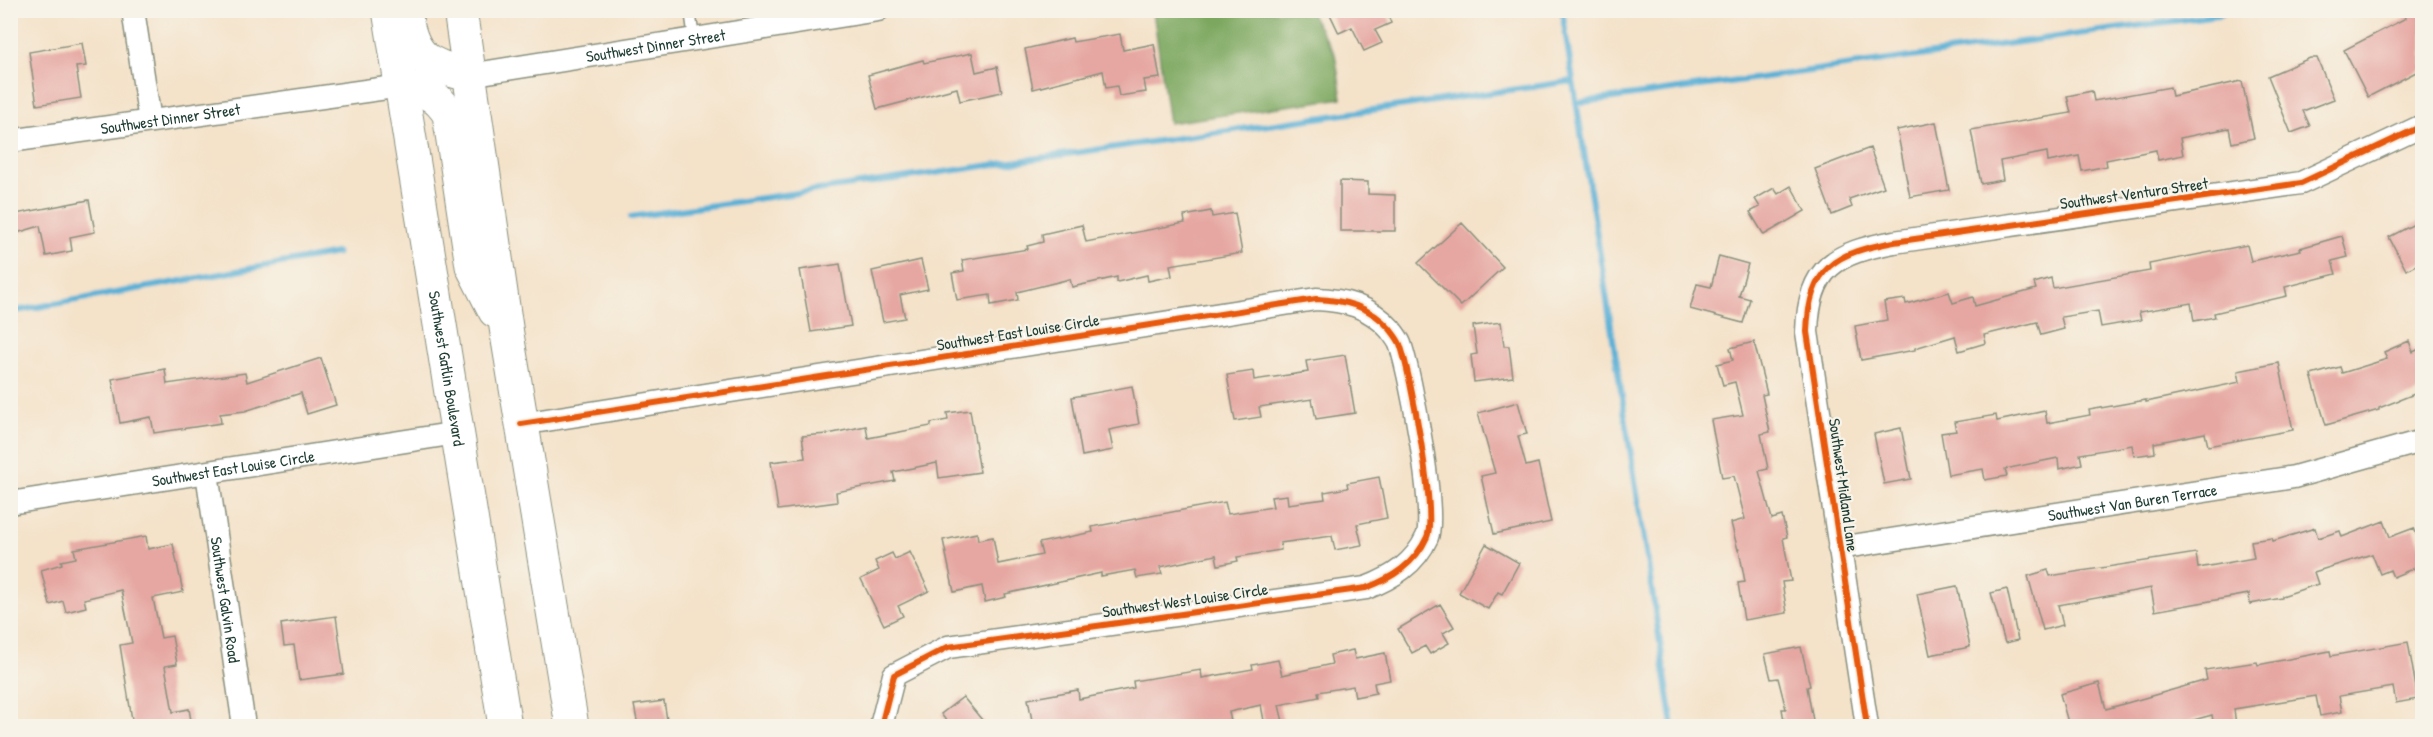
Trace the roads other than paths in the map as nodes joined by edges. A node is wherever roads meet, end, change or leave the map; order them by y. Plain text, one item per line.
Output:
1 (133, 10) edge
2 (389, 10) edge
3 (405, 10) edge
4 (460, 10) edge
5 (690, 10) edge
6 (878, 10) edge
7 (773, 19) edge
8 (694, 39) junction
9 (469, 75) junction
10 (401, 86) junction
11 (150, 121) junction
12 (2422, 126) edge
13 (10, 141) edge
14 (1840, 257) joint
15 (507, 334) junction
16 (521, 424) junction
17 (457, 433) junction
18 (2422, 441) edge
19 (1421, 446) joint
20 (207, 473) junction
21 (10, 503) edge
22 (1839, 548) junction
23 (244, 726) edge
24 (505, 726) edge
25 (572, 726) edge
26 (881, 726) edge
27 (1867, 726) edge

1 - 11 street
2 - 10 main road, Southwest Gatlin Boulevard
3 - 9 main road
4 - 9 main road
5 - 8 lane
6 - 7 street, Southwest Dinner Street
7 - 8 street, Southwest Dinner Street
8 - 9 street, Southwest Dinner Street
9 - 15 main road
10 - 11 street, Southwest Dinner Street
10 - 15 main road
10 - 17 main road, Southwest Gatlin Boulevard
11 - 13 street, Southwest Dinner Street
12 - 14 street, Southwest Ventura Street
14 - 22 street, Southwest Midland Lane
15 - 16 main road
16 - 19 street, Southwest East Louise Circle
16 - 25 main road
17 - 20 street, Southwest East Louise Circle
17 - 24 main road, Southwest Gatlin Boulevard
18 - 22 street, Southwest Van Buren Terrace
19 - 26 street, Southwest West Louise Circle
20 - 21 street, Southwest East Louise Circle
20 - 23 street, Southwest Galvin Road
22 - 27 street, Southwest Midland Lane

